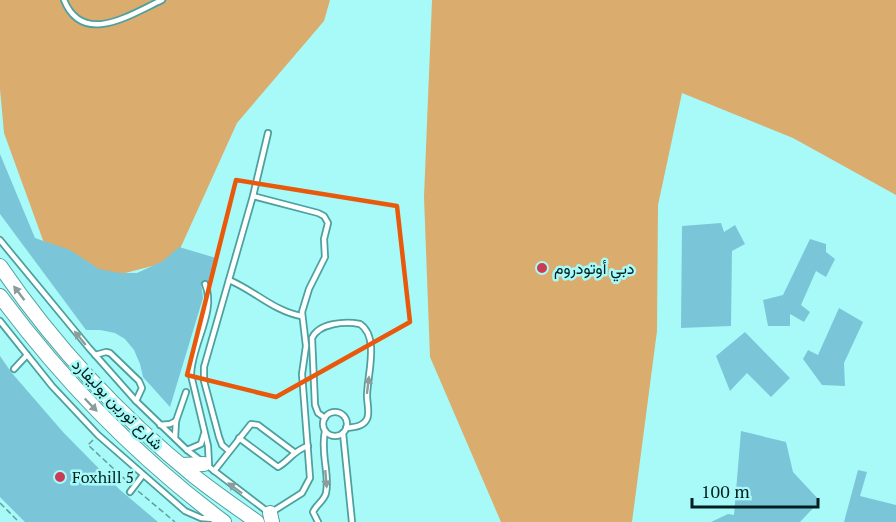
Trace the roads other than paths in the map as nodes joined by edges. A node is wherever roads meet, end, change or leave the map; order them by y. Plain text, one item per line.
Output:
1 (64, 0) edge
2 (162, 0) edge
3 (268, 133) dead end
4 (253, 196) junction
5 (0, 240) edge
6 (0, 266) edge
7 (229, 280) junction
8 (205, 284) dead end
9 (0, 296) edge
10 (301, 316) junction
11 (0, 321) edge
12 (95, 355) junction
13 (27, 356) junction
14 (14, 369) dead end
15 (186, 392) dead end
16 (136, 401) junction
17 (325, 418) junction
18 (176, 421) junction
19 (160, 425) junction
20 (326, 431) junction
21 (345, 431) junction
22 (204, 432) junction
23 (239, 438) junction
24 (175, 440) junction
25 (308, 446) junction
26 (187, 450) junction
27 (229, 451) junction
28 (294, 452) junction
29 (147, 460) junction
30 (182, 465) junction
31 (209, 468) junction
32 (143, 476) junction
33 (196, 477) junction
34 (130, 492) dead end
35 (273, 518) edge
36 (222, 520) edge
37 (257, 522) edge
38 (318, 522) edge
39 (352, 522) edge

1 - 2 lane
3 - 4 lane
4 - 7 lane
4 - 10 lane
12 -> 5 lane
30 -> 6 main road, شارع تورين بوليفارد
7 - 10 lane
7 - 27 lane
8 - 22 lane
9 -> 29 main road, شارع تورين بوليفارد
10 - 25 lane
11 - 13 lane
12 - 16 lane
12 - 16 lane
13 - 14 lane
13 - 32 lane
15 - 18 lane
16 - 19 lane
17 - 20 lane
17 - 21 lane
21 -> 17 lane
18 - 19 lane
18 - 24 lane
19 - 24 lane
20 - 21 lane
20 -> 38 lane
21 - 39 lane
22 - 26 lane
22 - 31 lane
23 - 27 lane
23 - 28 lane
23 - 28 lane
24 - 26 lane
25 - 28 lane
25 - 35 lane
26 - 31 lane
27 - 31 lane
29 - 33 main road
29 - 36 main road, شارع تورين بوليفارد
30 - 31 main road
30 - 33 main road, شارع تورين بوليفارد
35 -> 31 lane
32 - 34 lane
32 - 36 lane
33 - 37 main road, شارع تورين بوليفارد

